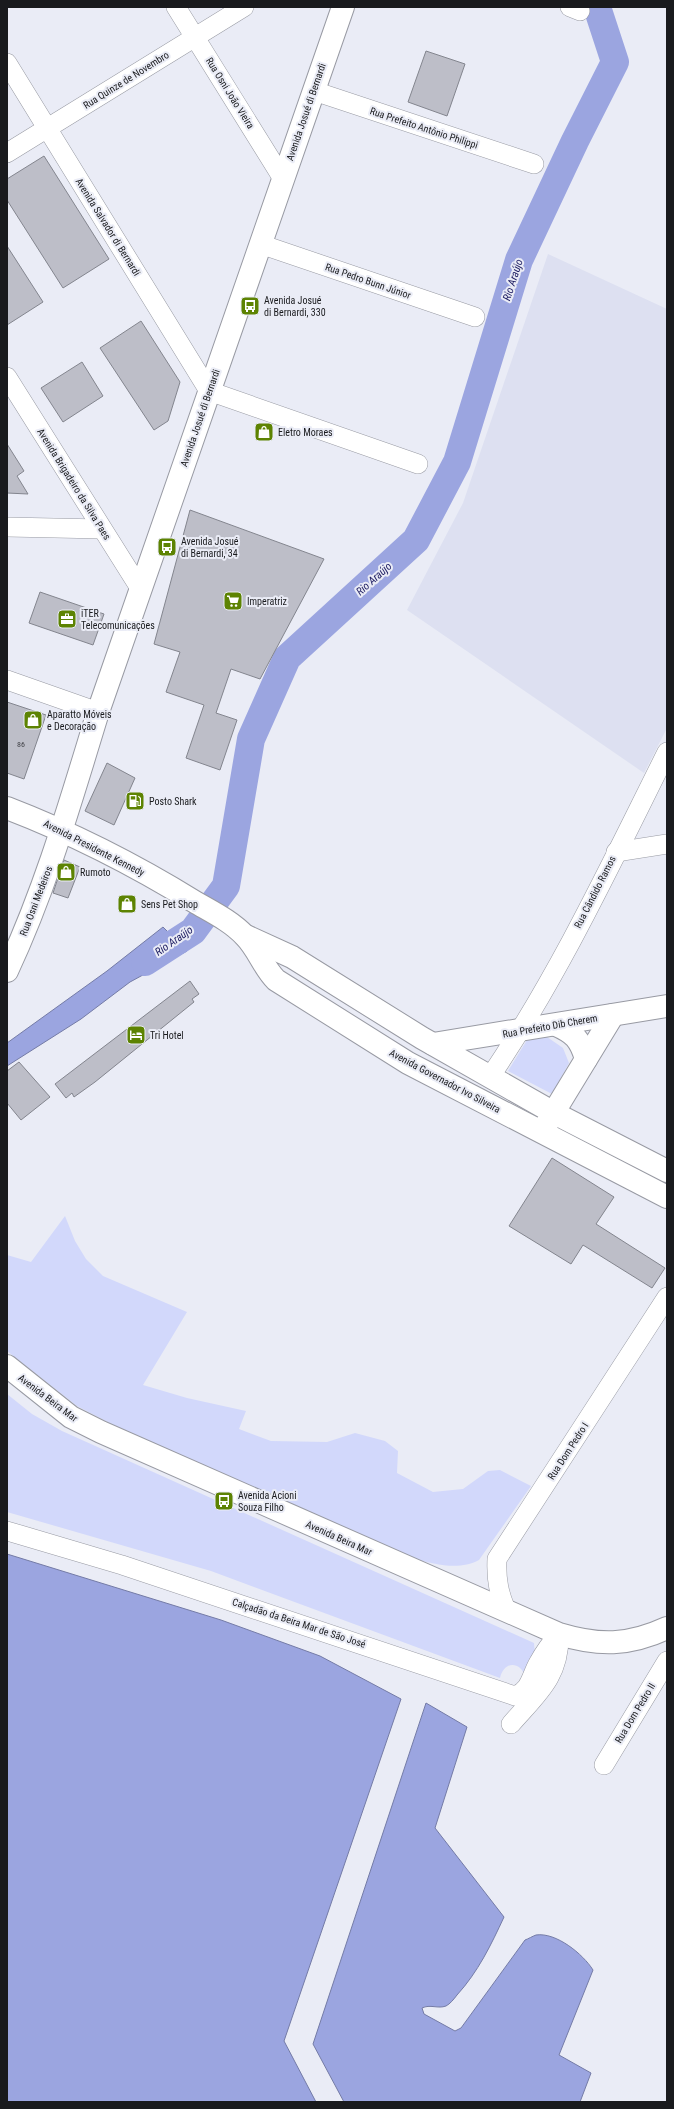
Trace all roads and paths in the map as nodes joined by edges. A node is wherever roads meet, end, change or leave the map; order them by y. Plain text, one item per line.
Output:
1 (176, 7) edge
2 (244, 7) edge
3 (343, 7) edge
4 (195, 37) junction
5 (7, 63) edge
6 (314, 91) junction
7 (47, 128) junction
8 (7, 152) edge
9 (534, 164) dead end
10 (283, 179) junction
11 (260, 244) junction
12 (475, 317) dead end
13 (7, 377) edge
14 (209, 391) junction
15 (418, 464) dead end
16 (7, 527) edge
17 (102, 529) junction
18 (141, 590) junction
19 (7, 680) edge
20 (98, 712) junction
21 (667, 752) edge
22 (7, 808) edge
23 (62, 830) junction
24 (667, 844) edge
25 (616, 852) junction
26 (239, 930) junction
27 (7, 971) edge
28 (667, 1006) edge
29 (613, 1015) junction
30 (556, 1025) junction
31 (519, 1031) junction
32 (433, 1044) junction
33 (586, 1059) junction
34 (490, 1077) junction
35 (554, 1113) junction
36 (542, 1132) junction
37 (667, 1171) edge
38 (667, 1197) edge
39 (667, 1297) edge
40 (7, 1366) edge
41 (7, 1531) edge
42 (507, 1612) junction
43 (667, 1628) edge
44 (559, 1634) junction
45 (667, 1661) edge
46 (511, 1724) dead end
47 (604, 1765) dead end

1 - 4 street, Rua Osni João Vieira
2 - 4 street, Rua Quinze de Novembro
3 - 6 main road, Avenida Josué di Bernardi
4 - 7 street, Rua Quinze de Novembro
4 - 10 street, Rua Osni João Vieira
5 - 7 street, Avenida Salvador di Bernardi
6 - 9 street, Rua Prefeito Antônio Philippi
6 - 10 main road, Avenida Josué di Bernardi
7 - 8 street, Rua Quinze de Novembro
7 - 14 street, Avenida Salvador di Bernardi
10 - 11 main road, Avenida Josué di Bernardi
11 - 12 street, Rua Pedro Bunn Júnior
11 - 14 main road, Avenida Josué di Bernardi
13 - 17 street, Avenida Brigadeiro da Silva Paes
14 - 15 street
14 - 18 main road, Avenida Josué di Bernardi
16 - 17 street
17 - 18 street, Avenida Brigadeiro da Silva Paes
18 - 20 main road, Avenida Josué di Bernardi
19 - 20 street
20 - 23 main road, Avenida Josué di Bernardi
21 - 25 street, Rua Cândido Ramos
22 - 23 main road, Avenida Presidente Kennedy
23 - 26 main road, Avenida Presidente Kennedy
23 - 27 main road, Rua Osni Medeiros
24 - 25 street
25 - 31 street, Rua Cândido Ramos
26 - 32 main road
26 - 36 main road, Avenida Governador Ivo Silveira
28 - 29 main road, Rua Prefeito Dib Cherem
29 - 30 main road, Rua Prefeito Dib Cherem
29 - 33 main road
30 - 31 main road, Rua Prefeito Dib Cherem
30 - 33 main road
31 - 32 main road, Rua Prefeito Dib Cherem
31 - 34 street, Rua Cândido Ramos
32 - 34 main road
33 - 35 main road
34 - 35 main road
35 - 36 main road
35 - 37 main road
36 - 38 main road, Avenida Governador Ivo Silveira
39 - 42 street, Rua Dom Pedro I
40 - 42 main road, Avenida Beira Mar
41 - 44 street, Calçadão da Beira Mar de São José
42 - 44 main road, Avenida Beira Mar
43 - 44 main road, Avenida Beira Mar
44 - 46 street
45 - 47 street, Rua Dom Pedro II

